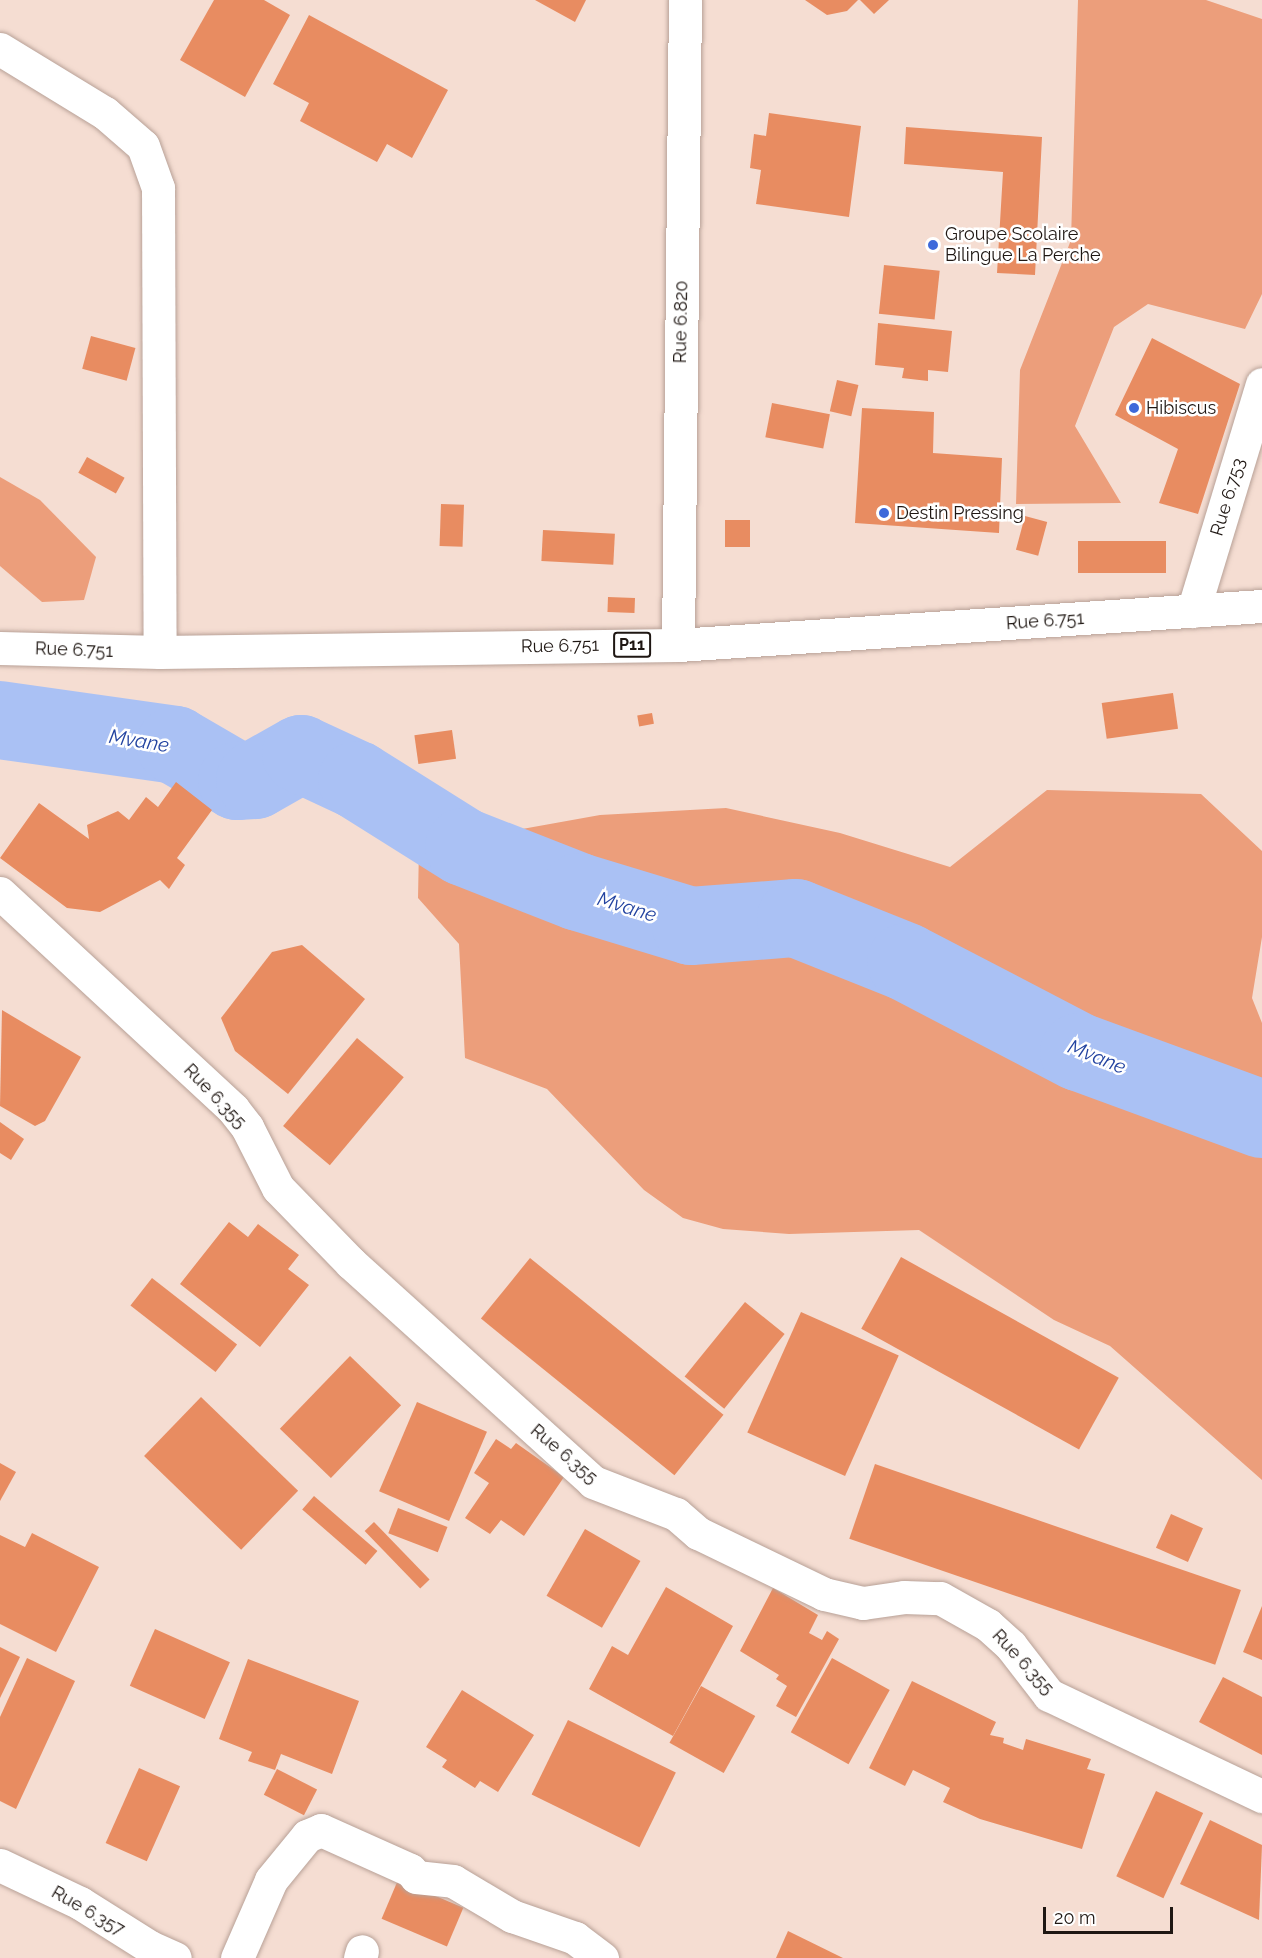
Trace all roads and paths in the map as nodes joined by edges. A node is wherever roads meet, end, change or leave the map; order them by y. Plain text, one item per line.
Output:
1 (685, 0) edge
2 (0, 49) edge
3 (1262, 384) edge
4 (1262, 606) edge
5 (1193, 611) junction
6 (678, 645) junction
7 (0, 648) edge
8 (160, 652) junction
9 (0, 894) edge
10 (1262, 1796) edge
11 (0, 1865) edge
12 (175, 1958) edge
13 (237, 1958) edge
14 (602, 1958) edge

1 - 6 street, Rue 6.820
2 - 8 street
3 - 5 street, Rue 6.753
4 - 5 street, Rue 6.751 / P11
5 - 6 street, Rue 6.751 / P11
6 - 8 street, Rue 6.751 / P11
7 - 8 street, Rue 6.751 / P11
9 - 10 street, Rue 6.355
11 - 12 street, Rue 6.357
13 - 14 street

